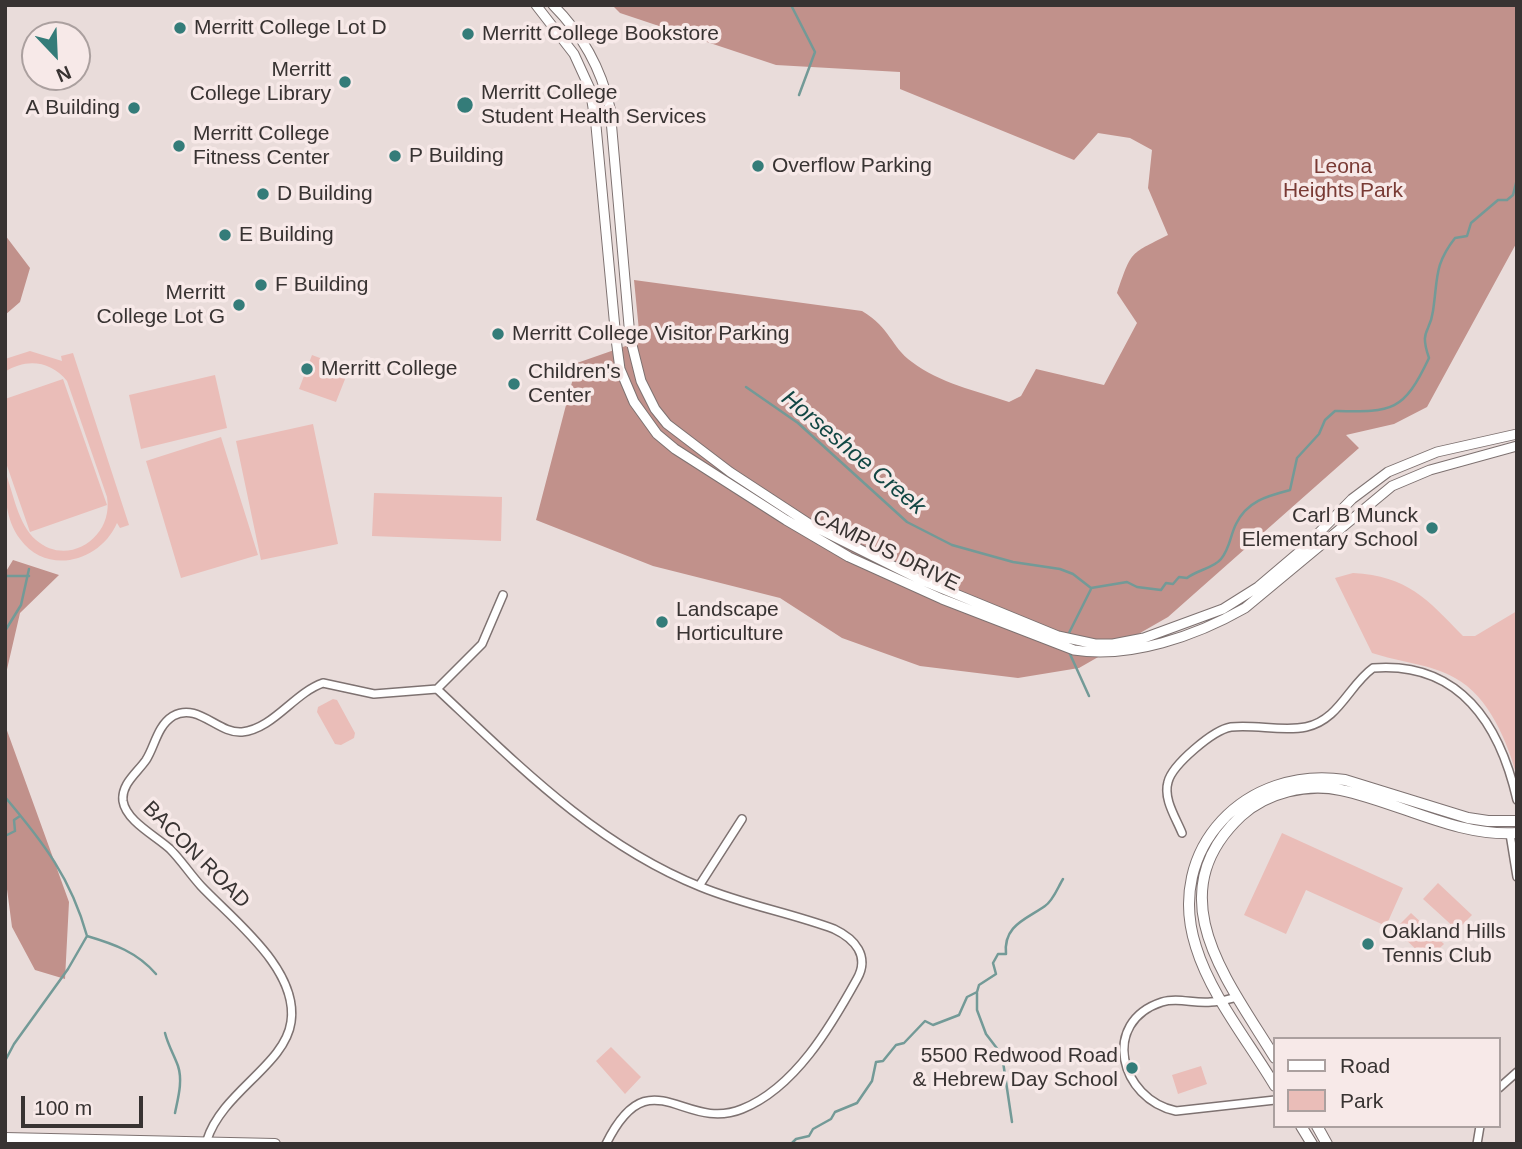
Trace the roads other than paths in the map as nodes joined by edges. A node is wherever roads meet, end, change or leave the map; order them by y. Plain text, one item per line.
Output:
1 (536, 5) edge
2 (553, 5) edge
3 (1517, 434) edge
4 (1517, 446) edge
5 (503, 595) dead end
6 (1022, 627) junction
7 (1132, 646) junction
8 (437, 689) junction
9 (1517, 800) edge
10 (742, 819) dead end
11 (1517, 821) edge
12 (1182, 833) dead end
13 (1513, 834) edge
14 (1517, 877) edge
15 (699, 886) junction
16 (1237, 997) junction
17 (1222, 1000) junction
18 (1274, 1056) edge
19 (1517, 1072) edge
20 (1274, 1084) edge
21 (1501, 1086) edge
22 (1274, 1100) edge
23 (1318, 1128) edge
24 (1305, 1134) edge
25 (5, 1138) edge
26 (207, 1140) junction
27 (275, 1144) edge
28 (606, 1144) edge
29 (1312, 1144) edge
30 (1327, 1144) edge

1 - 6 street, CAMPUS DRIVE
2 - 6 street, CAMPUS DRIVE
3 - 7 street, CAMPUS DRIVE
4 - 7 street, CAMPUS DRIVE
5 - 8 street
6 - 7 street, CAMPUS DRIVE
8 - 15 street
8 - 26 street, BACON ROAD
9 - 12 street
10 - 15 street
11 - 17 main road
13 - 14 street
13 - 16 main road
15 - 28 street
16 - 17 street
16 - 18 main road
17 - 20 main road
17 - 22 street
19 - 21 street
23 - 30 main road
24 - 29 main road
25 - 26 main road
26 - 27 main road

